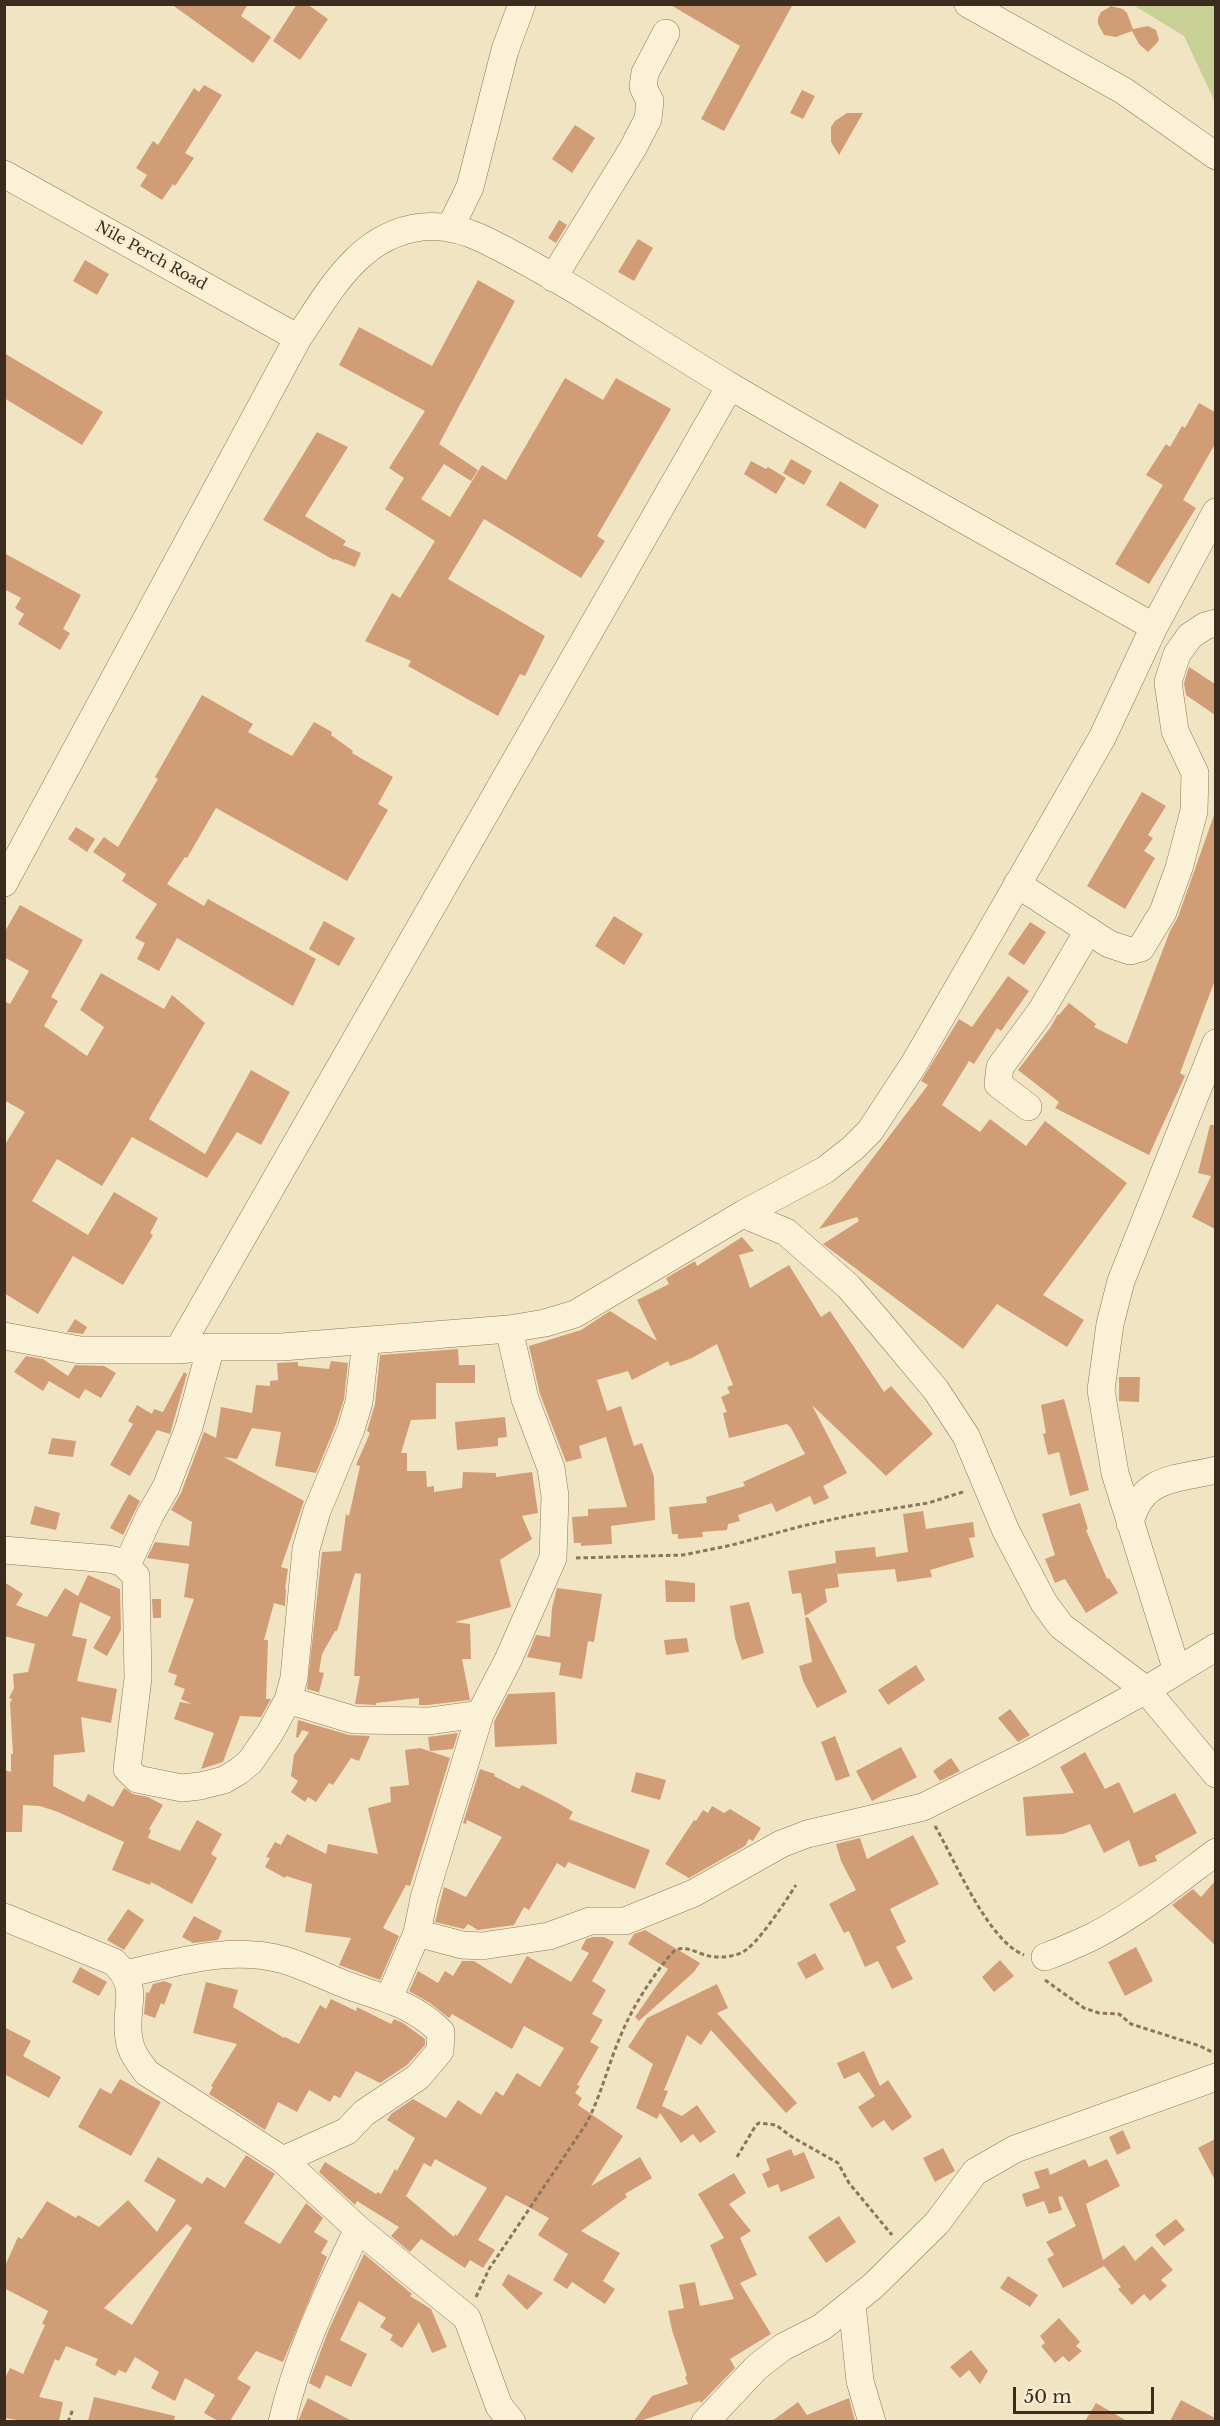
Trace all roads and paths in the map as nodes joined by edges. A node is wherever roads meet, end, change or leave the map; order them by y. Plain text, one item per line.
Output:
1 (522, 4) edge
2 (969, 4) edge
3 (666, 33) dead end
4 (1215, 156) edge
5 (4, 174) edge
6 (450, 228) junction
7 (553, 278) junction
8 (298, 338) junction
9 (730, 386) junction
10 (1215, 512) edge
11 (1215, 623) edge
12 (1154, 627) junction
13 (4, 883) edge
14 (1017, 884) junction
15 (1088, 931) junction
16 (1215, 1043) edge
17 (1028, 1107) dead end
18 (743, 1214) junction
19 (509, 1329) junction
20 (4, 1336) edge
21 (366, 1341) junction
22 (211, 1347) junction
23 (178, 1350) junction
24 (1215, 1470) edge
25 (992, 1497) junction
26 (1130, 1523) junction
27 (4, 1550) edge
28 (553, 1558) junction
29 (127, 1565) junction
30 (1215, 1647) edge
31 (1177, 1671) junction
32 (1146, 1690) junction
33 (288, 1700) junction
34 (480, 1714) junction
35 (1215, 1774) edge
36 (923, 1807) junction
37 (1215, 1852) edge
38 (796, 1886) dead end
39 (4, 1917) edge
40 (417, 1933) junction
41 (1034, 1962) junction
42 (126, 1974) junction
43 (389, 1998) junction
44 (1215, 2054) edge
45 (1215, 2077) edge
46 (737, 2157) dead end
47 (284, 2160) junction
48 (358, 2229) junction
49 (907, 2252) junction
50 (852, 2304) junction
51 (466, 2318) junction
52 (73, 2409) dead end
53 (68, 2421) edge
54 (282, 2421) edge
55 (512, 2421) edge
56 (705, 2421) edge
57 (872, 2421) edge

1 - 6 street
2 - 4 street
3 - 7 street
5 - 8 street, Nile Perch Road
6 - 7 street
6 - 8 street
7 - 9 street
8 - 13 street
9 - 12 street
9 - 23 street
10 - 12 street
11 - 15 street
12 - 14 street
14 - 15 street
14 - 18 street
15 - 17 street
16 - 26 street
18 - 19 street
18 - 25 street
19 - 21 street
19 - 28 street
20 - 23 street
21 - 22 street
21 - 33 street
22 - 23 street
22 - 29 street
24 - 26 street
25 - 28 path
25 - 32 street
26 - 31 street
27 - 29 street
28 - 34 street
29 - 33 street
30 - 31 street
31 - 32 street
32 - 35 street
32 - 36 street
33 - 34 street
34 - 40 street
36 - 40 street
36 - 41 path
37 - 41 street
38 - 51 path
39 - 42 street
40 - 43 street
41 - 44 path
42 - 43 street
42 - 47 street
43 - 47 street
45 - 49 street
46 - 49 path
47 - 48 street
48 - 51 street
48 - 54 street
49 - 50 street
50 - 56 street
50 - 57 street
51 - 55 street
52 - 53 path

